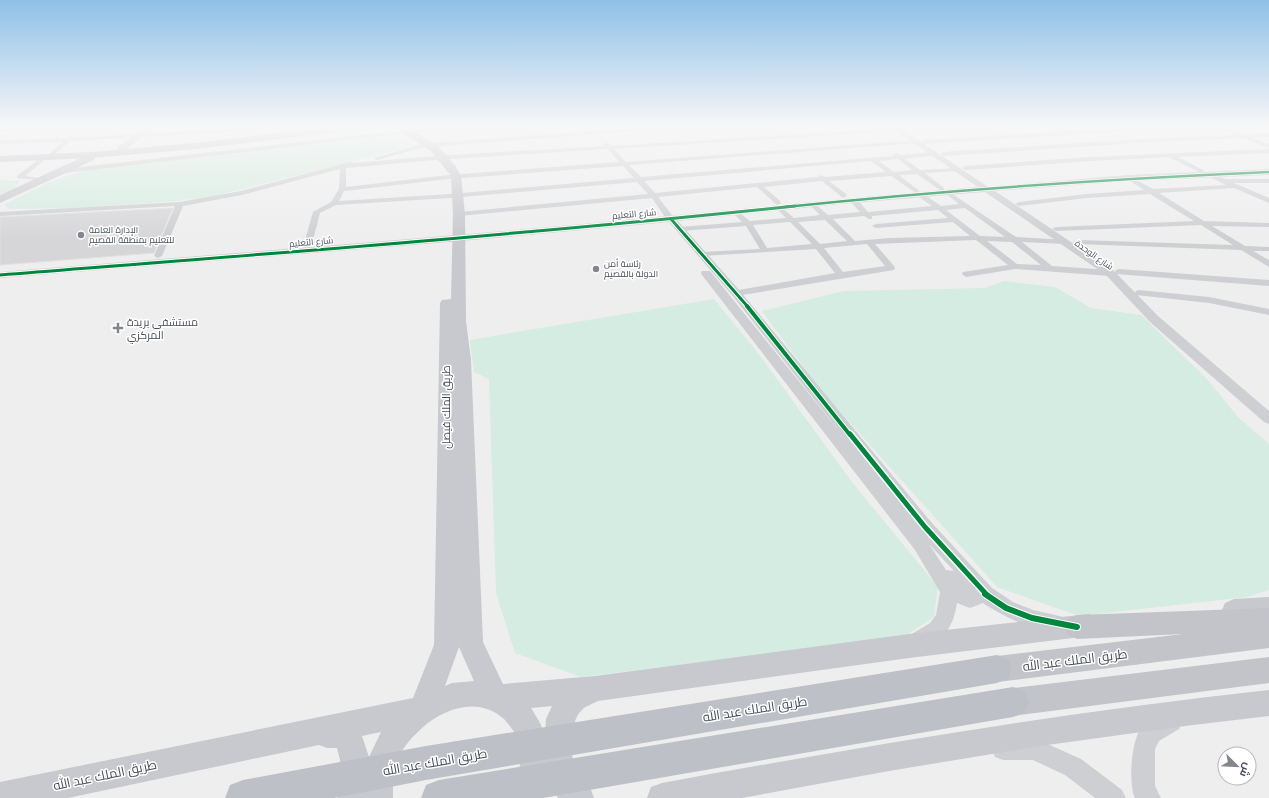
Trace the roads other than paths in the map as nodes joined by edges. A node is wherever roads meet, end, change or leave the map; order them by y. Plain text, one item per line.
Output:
1 (37, 164) edge
2 (70, 164) edge
3 (78, 164) edge
4 (118, 164) edge
5 (354, 164) edge
6 (354, 164) edge
7 (442, 164) edge
8 (610, 164) edge
9 (626, 164) edge
10 (817, 164) edge
11 (877, 164) edge
12 (909, 164) edge
13 (951, 164) edge
14 (958, 164) edge
15 (1018, 164) edge
16 (1188, 164) edge
17 (808, 165) junction
18 (343, 166) junction
19 (956, 168) junction
20 (965, 168) junction
21 (1269, 170) edge
22 (64, 171) junction
23 (919, 172) junction
24 (1204, 172) junction
25 (894, 174) junction
26 (452, 177) junction
27 (1128, 178) junction
28 (37, 179) junction
29 (639, 179) junction
30 (823, 179) junction
31 (1224, 181) junction
32 (1269, 181) edge
33 (758, 185) junction
34 (1235, 186) junction
35 (990, 188) junction
36 (342, 190) junction
37 (945, 191) junction
38 (1153, 192) junction
39 (1249, 192) junction
40 (1269, 192) edge
41 (919, 193) junction
42 (0, 195) edge
43 (454, 195) junction
44 (654, 196) junction
45 (843, 196) junction
46 (0, 199) edge
47 (853, 200) junction
48 (1269, 201) edge
49 (180, 204) junction
50 (334, 204) junction
51 (813, 204) junction
52 (1019, 204) junction
53 (778, 205) junction
54 (965, 206) junction
55 (938, 208) junction
56 (736, 212) junction
57 (865, 213) junction
58 (0, 214) edge
59 (459, 214) junction
60 (825, 217) junction
61 (668, 218) junction
62 (790, 220) junction
63 (954, 220) junction
64 (748, 223) junction
65 (1204, 223) junction
66 (1269, 225) edge
67 (876, 226) junction
68 (680, 229) junction
69 (1056, 229) junction
70 (454, 236) junction
71 (978, 238) junction
72 (1014, 239) junction
73 (890, 240) junction
74 (869, 242) junction
75 (1065, 242) junction
76 (1077, 242) junction
77 (308, 244) junction
78 (854, 244) junction
79 (818, 246) junction
80 (1244, 248) junction
81 (1269, 249) edge
82 (765, 251) junction
83 (702, 254) junction
84 (158, 256) junction
85 (1269, 264) edge
86 (1015, 266) junction
87 (1048, 267) junction
88 (0, 270) edge
89 (1114, 273) junction
90 (966, 274) dead end
91 (0, 275) edge
92 (841, 275) junction
93 (1269, 283) edge
94 (736, 293) junction
95 (1140, 293) junction
96 (1269, 312) edge
97 (1269, 407) edge
98 (1269, 419) edge
99 (926, 527) junction
100 (921, 545) junction
101 (1269, 608) edge
102 (1269, 619) edge
103 (1078, 627) junction
104 (1269, 636) edge
105 (909, 646) junction
106 (997, 669) joint
107 (1269, 670) edge
108 (595, 689) junction
109 (496, 698) junction
110 (1013, 702) joint
111 (1269, 703) edge
112 (422, 710) junction
113 (1188, 712) junction
114 (300, 734) junction
115 (935, 749) junction
116 (0, 797) edge
117 (244, 798) edge
118 (353, 798) edge
119 (378, 798) edge
120 (439, 798) edge
121 (525, 798) edge
122 (579, 798) edge
123 (662, 798) edge
124 (1114, 798) edge
125 (1149, 798) edge

1 - 28 street
2 - 28 main road
3 - 22 main road
4 - 22 street
5 - 18 street
6 - 18 street
7 - 26 main road
8 - 26 street
9 - 29 street
10 - 17 street
11 - 25 street
12 - 23 street
13 - 19 street
14 - 20 street, شارع الوحدة
15 - 20 street
16 - 24 street
17 - 29 street
17 - 30 street
18 - 36 street
18 - 49 street
19 - 23 street
19 - 35 street
20 - 35 street, شارع الوحدة
21 - 24 street, شارع التعليم
22 - 46 main road
23 - 25 street
23 - 37 street
24 - 27 street, شارع التعليم
24 - 31 street
24 - 35 street, شارع التعليم
25 - 30 street
25 - 41 street
26 - 36 street
26 - 43 main road, طريق الملك فيصل
27 - 35 street, شارع التعليم
27 - 38 street
28 - 42 main road
29 - 43 street
29 - 44 street
30 - 33 street
30 - 45 street
31 - 32 street
31 - 34 street
33 - 44 street
33 - 53 street
34 - 38 street
34 - 39 street
35 - 37 street, شارع التعليم
35 - 52 street, شارع الوحدة
35 - 75 street
36 - 50 street
37 - 41 street, شارع التعليم
37 - 54 street
38 - 52 street
38 - 65 street
39 - 40 street
39 - 48 street
41 - 45 street, شارع التعليم
41 - 47 street, شارع التعليم
41 - 55 street
43 - 50 street
43 - 59 main road, طريق الملك فيصل
43 - 70 main road, طريق الملك فيصل
44 - 59 street
44 - 61 street
45 - 53 street, شارع التعليم
47 - 51 street, شارع التعليم
47 - 57 street
49 - 58 street
49 - 84 street
50 - 77 street
51 - 53 street, شارع التعليم
51 - 60 street
52 - 69 street, شارع الوحدة
53 - 56 street, شارع التعليم
53 - 61 street, شارع التعليم
53 - 62 street
54 - 55 street
54 - 72 street
55 - 57 street
55 - 63 street
56 - 61 street, شارع التعليم
56 - 64 street
57 - 60 street
57 - 67 street
59 - 70 main road, طريق الملك فيصل
60 - 62 street
60 - 78 street
61 - 68 street
61 - 70 street, شارع التعليم
61 - 100 street
62 - 64 street
62 - 79 street
63 - 67 street
63 - 71 street
64 - 68 street
64 - 82 street
65 - 66 street
65 - 69 street
65 - 80 street
67 - 73 street
68 - 83 street
69 - 76 street, شارع الوحدة
70 - 77 street, شارع التعليم
70 - 91 street, شارع التعليم
70 - 109 main road, طريق الملك فيصل
70 - 112 main road, طريق الملك فيصل
71 - 72 street
71 - 73 street
71 - 86 street
72 - 75 street
72 - 87 street
73 - 74 street
74 - 78 street
74 - 92 street
75 - 89 street
76 - 80 street
76 - 89 street, شارع الوحدة
77 - 84 street, شارع التعليم
78 - 79 street
79 - 82 street
79 - 92 street
80 - 81 street
80 - 85 street
82 - 83 street
83 - 94 street
84 - 88 street, شارع التعليم
86 - 87 street
86 - 90 street
87 - 89 street
89 - 93 street
89 - 95 street, شارع الوحدة
89 - 98 street
92 - 94 street
94 - 99 street
95 - 96 street
95 - 97 street, شارع الوحدة
99 - 100 street
99 - 103 street
100 - 105 street
101 - 103 main road
102 - 103 highway
103 - 105 main road
104 - 106 highway, طريق الملك عبد الله
105 - 108 main road
106 - 117 highway, طريق الملك عبد الله
107 - 110 highway
108 - 109 main road
108 - 122 main road
109 - 112 main road
109 - 121 main road
110 - 120 highway
111 - 113 main road
112 - 114 main road, طريق الملك عبد الله
112 - 119 main road
113 - 115 main road
113 - 125 street
114 - 116 main road, طريق الملك عبد الله
114 - 118 main road
115 - 123 main road
115 - 124 street

